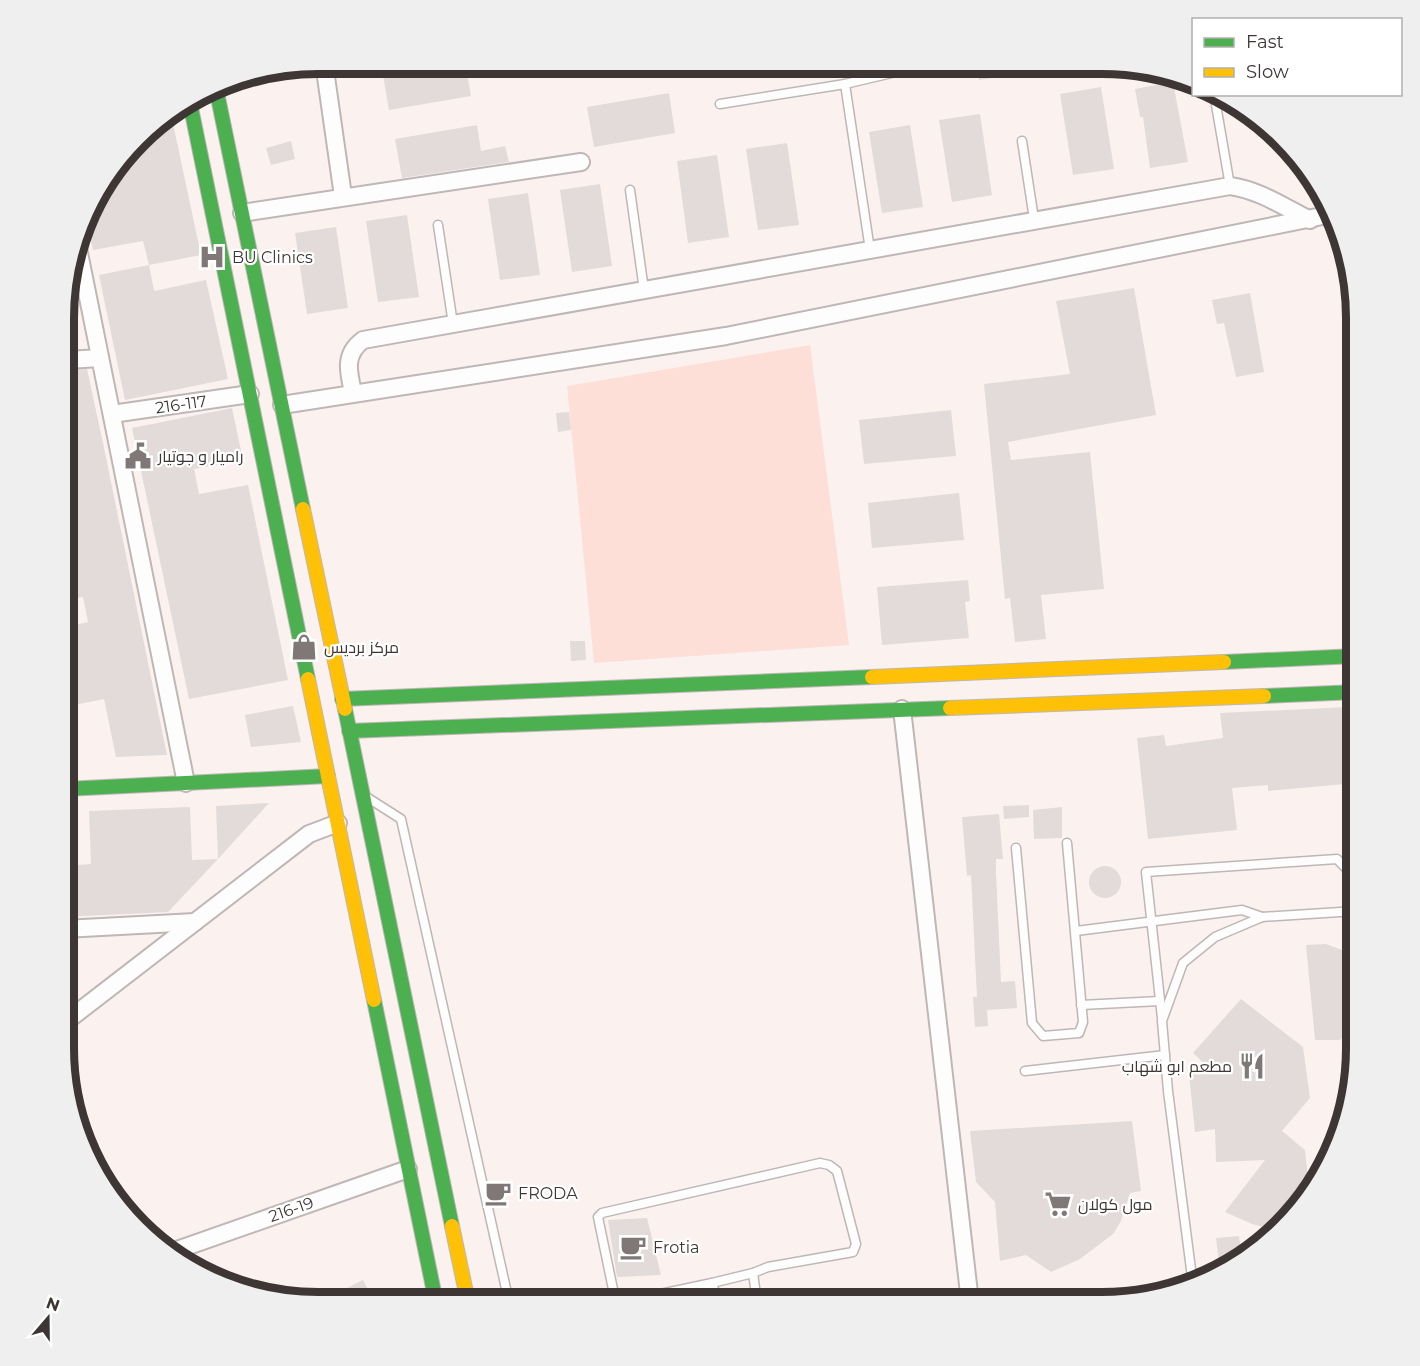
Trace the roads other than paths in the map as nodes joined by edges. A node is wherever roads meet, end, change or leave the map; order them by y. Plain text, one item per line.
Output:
1 (326, 74) edge
2 (888, 74) edge
3 (845, 84) junction
4 (217, 95) edge
5 (1215, 101) edge
6 (720, 104) dead end
7 (191, 109) edge
8 (1022, 141) dead end
9 (581, 162) dead end
10 (1230, 186) junction
11 (630, 189) dead end
12 (343, 196) junction
13 (242, 213) junction
14 (1324, 216) edge
15 (1034, 219) junction
16 (1310, 220) junction
17 (438, 225) dead end
18 (870, 250) junction
19 (80, 260) edge
20 (644, 290) junction
21 (453, 324) junction
22 (100, 358) junction
23 (74, 360) edge
24 (353, 392) junction
25 (250, 394) junction
26 (282, 405) junction
27 (112, 414) junction
28 (295, 539) junction
29 (1346, 656) edge
30 (1346, 692) edge
31 (342, 699) junction
32 (902, 709) junction
33 (349, 731) junction
34 (328, 776) junction
35 (186, 783) junction
36 (74, 789) edge
37 (362, 795) junction
38 (338, 823) junction
39 (1067, 843) dead end
40 (1016, 848) dead end
41 (1346, 868) edge
42 (1346, 910) edge
43 (1343, 911) joint
44 (1262, 917) junction
45 (1151, 920) junction
46 (195, 922) junction
47 (74, 928) edge
48 (1076, 931) junction
49 (1160, 1001) junction
50 (1081, 1005) junction
51 (74, 1015) edge
52 (1162, 1021) junction
53 (1165, 1055) junction
54 (1025, 1071) dead end
55 (408, 1169) junction
56 (179, 1249) edge
57 (753, 1273) junction
58 (1191, 1276) edge
59 (712, 1283) junction
60 (434, 1292) edge
61 (466, 1292) edge
62 (507, 1292) edge
63 (614, 1292) edge
64 (670, 1292) edge
65 (715, 1292) edge
66 (756, 1292) edge
67 (969, 1292) edge

1 - 12 street
2 - 3 lane
3 - 6 lane
3 - 18 lane
4 - 13 street
5 - 10 lane
7 - 25 street
8 - 15 lane
9 - 12 street
10 - 15 street
10 - 16 street
11 - 20 lane
12 - 13 street
13 - 26 street
14 - 16 street
15 - 18 street
16 - 24 street
17 - 21 lane
18 - 20 street
19 - 22 street
20 - 21 street
21 - 24 street
22 - 23 street
22 - 27 street
24 - 26 street
25 - 27 street, 216-117
25 - 28 street
26 - 28 street
27 - 35 street
28 - 31 street
28 - 34 street
29 - 31 street
30 - 32 street
31 - 33 street
32 - 33 street
32 - 67 street
33 - 37 street
34 - 35 street
34 - 38 street
35 - 36 street
37 - 61 street
37 - 62 lane
38 - 46 street
38 - 55 street
39 - 48 lane
40 - 50 lane
41 - 45 lane
42 - 43 lane
43 - 44 lane
44 - 45 lane
44 - 52 lane
45 - 48 lane
45 - 49 lane
46 - 47 street
46 - 51 street
48 - 50 lane
49 - 50 lane
49 - 52 lane
52 - 53 lane
53 - 54 lane
53 - 58 lane
55 - 56 street, 216-19
55 - 60 street
57 - 59 lane
57 - 63 lane
57 - 66 lane
59 - 64 lane
59 - 65 lane

